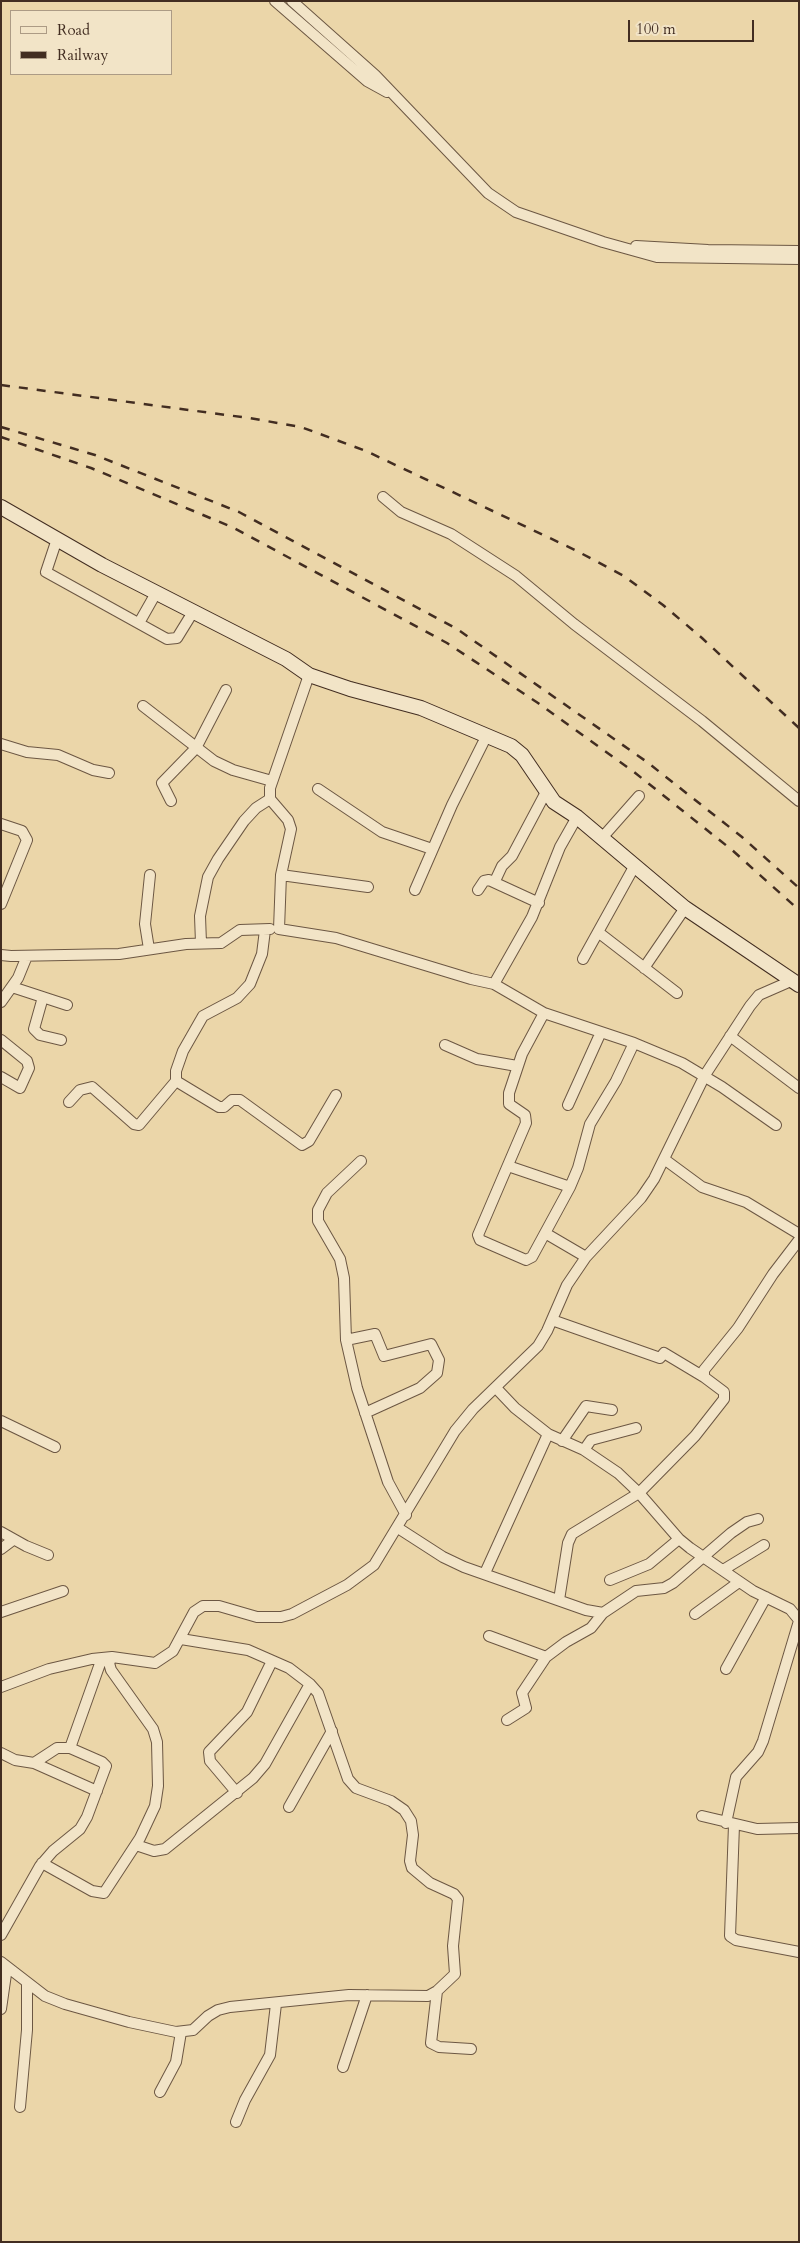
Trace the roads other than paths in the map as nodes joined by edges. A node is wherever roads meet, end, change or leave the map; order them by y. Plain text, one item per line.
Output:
1 (275, 1) edge
2 (292, 1) edge
3 (392, 94) junction
4 (603, 242) junction
5 (799, 251) edge
6 (799, 260) edge
7 (383, 497) dead end
8 (1, 507) edge
9 (57, 539) junction
10 (156, 593) junction
11 (193, 612) junction
12 (140, 623) junction
13 (309, 674) junction
14 (226, 690) dead end
15 (143, 706) dead end
16 (488, 735) junction
17 (1, 744) edge
18 (196, 748) junction
19 (109, 773) dead end
20 (272, 780) junction
21 (318, 789) dead end
22 (546, 792) junction
23 (639, 796) dead end
24 (270, 799) junction
25 (799, 801) edge
26 (171, 802) dead end
27 (577, 817) junction
28 (1, 824) edge
29 (601, 839) junction
30 (432, 849) junction
31 (634, 867) junction
32 (150, 875) dead end
33 (280, 875) junction
34 (495, 881) junction
35 (368, 887) dead end
36 (414, 890) dead end
37 (478, 890) dead end
38 (539, 902) junction
39 (1, 904) edge
40 (686, 908) junction
41 (279, 929) junction
42 (265, 930) junction
43 (598, 932) junction
44 (201, 943) junction
45 (149, 949) junction
46 (1, 955) edge
47 (27, 956) junction
48 (584, 959) dead end
49 (644, 968) junction
50 (795, 983) edge
51 (494, 984) junction
52 (12, 987) junction
53 (677, 993) dead end
54 (43, 997) junction
55 (1, 1002) edge
56 (67, 1005) dead end
57 (544, 1013) junction
58 (601, 1032) junction
59 (730, 1036) junction
60 (1, 1040) edge
61 (61, 1040) dead end
62 (634, 1043) junction
63 (445, 1045) dead end
64 (517, 1066) junction
65 (705, 1076) junction
66 (1, 1077) edge
67 (176, 1081) junction
68 (799, 1088) edge
69 (336, 1095) dead end
70 (69, 1102) dead end
71 (568, 1105) dead end
72 (776, 1125) dead end
73 (664, 1159) junction
74 (361, 1161) dead end
75 (508, 1166) junction
76 (570, 1187) junction
77 (545, 1233) junction
78 (799, 1234) edge
79 (799, 1240) edge
80 (586, 1257) junction
81 (552, 1320) junction
82 (346, 1340) junction
83 (704, 1377) junction
84 (496, 1388) junction
85 (612, 1410) dead end
86 (365, 1413) junction
87 (1, 1421) edge
88 (636, 1428) dead end
89 (548, 1434) junction
90 (562, 1441) junction
91 (55, 1447) dead end
92 (584, 1450) junction
93 (640, 1493) junction
94 (406, 1515) junction
95 (758, 1519) dead end
96 (398, 1528) junction
97 (1, 1532) edge
98 (679, 1539) junction
99 (13, 1540) junction
100 (764, 1545) dead end
101 (1, 1549) edge
102 (48, 1555) dead end
103 (703, 1556) junction
104 (723, 1570) junction
105 (485, 1573) junction
106 (610, 1580) dead end
107 (739, 1582) junction
108 (63, 1591) dead end
109 (766, 1597) junction
110 (559, 1600) junction
111 (1, 1612) edge
112 (603, 1613) junction
113 (695, 1614) dead end
114 (798, 1615) edge
115 (488, 1636) dead end
116 (181, 1639) junction
117 (107, 1658) junction
118 (546, 1658) junction
119 (272, 1660) junction
120 (726, 1669) dead end
121 (310, 1684) junction
122 (1, 1687) edge
123 (507, 1720) dead end
124 (332, 1731) junction
125 (70, 1748) junction
126 (1, 1753) edge
127 (34, 1763) junction
128 (97, 1791) junction
129 (237, 1793) junction
130 (289, 1807) dead end
131 (702, 1816) dead end
132 (730, 1824) junction
133 (799, 1828) edge
134 (136, 1845) junction
135 (42, 1863) junction
136 (1, 1935) edge
137 (799, 1952) edge
138 (4, 1965) edge
139 (27, 1984) junction
140 (437, 1991) junction
141 (367, 1995) junction
142 (276, 2004) junction
143 (1, 2009) edge
144 (182, 2032) junction
145 (471, 2049) dead end
146 (343, 2067) dead end
147 (160, 2092) dead end
148 (20, 2107) dead end
149 (236, 2122) dead end

1 - 3 street
2 - 3 street
3 - 4 street
4 - 5 street
4 - 6 street
7 - 25 street
8 - 9 main road
9 - 10 main road
9 - 12 street
10 - 11 main road
10 - 12 street
11 - 12 street
11 - 13 main road
13 - 16 main road
13 - 20 street
14 - 18 street
15 - 18 street
16 - 22 main road
16 - 30 street
17 - 19 street
18 - 20 street
18 - 26 street
20 - 24 street
21 - 30 street
22 - 27 main road
22 - 34 street
23 - 29 street
24 - 33 street
24 - 44 street
27 - 29 main road
27 - 38 street
28 - 39 street
29 - 31 main road
30 - 36 street
31 - 40 main road
31 - 43 street
32 - 45 street
33 - 35 street
33 - 41 street
34 - 37 street
34 - 38 street
38 - 51 street
40 - 49 street
40 - 50 main road
41 - 42 street
41 - 51 street
42 - 44 street
42 - 67 street
43 - 48 street
43 - 49 street
44 - 45 street
45 - 47 street
46 - 47 street
47 - 52 street
49 - 53 street
50 - 59 street
51 - 57 street
52 - 54 street
52 - 55 street
54 - 56 street
54 - 61 street
57 - 58 street
57 - 64 street
58 - 62 street
58 - 71 street
59 - 65 street
59 - 68 street
60 - 66 street
62 - 65 street
62 - 76 street
63 - 64 street
64 - 75 street
65 - 72 street
65 - 73 street
67 - 69 street
67 - 70 street
73 - 78 street
73 - 80 street
74 - 82 street
75 - 76 street
75 - 77 street
76 - 77 street
77 - 80 street
79 - 83 street
80 - 81 street
81 - 83 street
81 - 84 street
82 - 86 street
82 - 86 street
83 - 93 street
84 - 89 street
84 - 94 street
85 - 90 street
86 - 94 street
87 - 91 street
88 - 92 street
89 - 90 street
89 - 105 street
90 - 92 street
92 - 93 street
93 - 98 street
93 - 110 street
94 - 96 street
95 - 103 street
96 - 105 street
96 - 116 street
97 - 99 street
98 - 103 street
98 - 106 street
99 - 101 street
99 - 102 street
100 - 104 street
103 - 104 street
103 - 112 street
104 - 107 street
105 - 110 street
107 - 109 street
107 - 113 street
108 - 111 street
109 - 114 street
109 - 120 street
110 - 112 street
112 - 118 street
114 - 132 street
115 - 118 street
116 - 117 street
116 - 119 street
117 - 122 street
117 - 125 street
117 - 134 street
118 - 123 street
119 - 121 street
119 - 129 street
121 - 124 street
121 - 129 street
124 - 130 street
124 - 140 street
125 - 127 street
125 - 128 street
126 - 127 street
127 - 128 street
128 - 135 street
129 - 134 street
131 - 132 street
132 - 133 street
132 - 137 street
134 - 135 street
135 - 136 street
138 - 139 street
138 - 143 street
139 - 144 street
139 - 148 street
140 - 141 street
140 - 145 street
141 - 142 street
141 - 146 street
142 - 144 street
142 - 149 street
144 - 147 street

